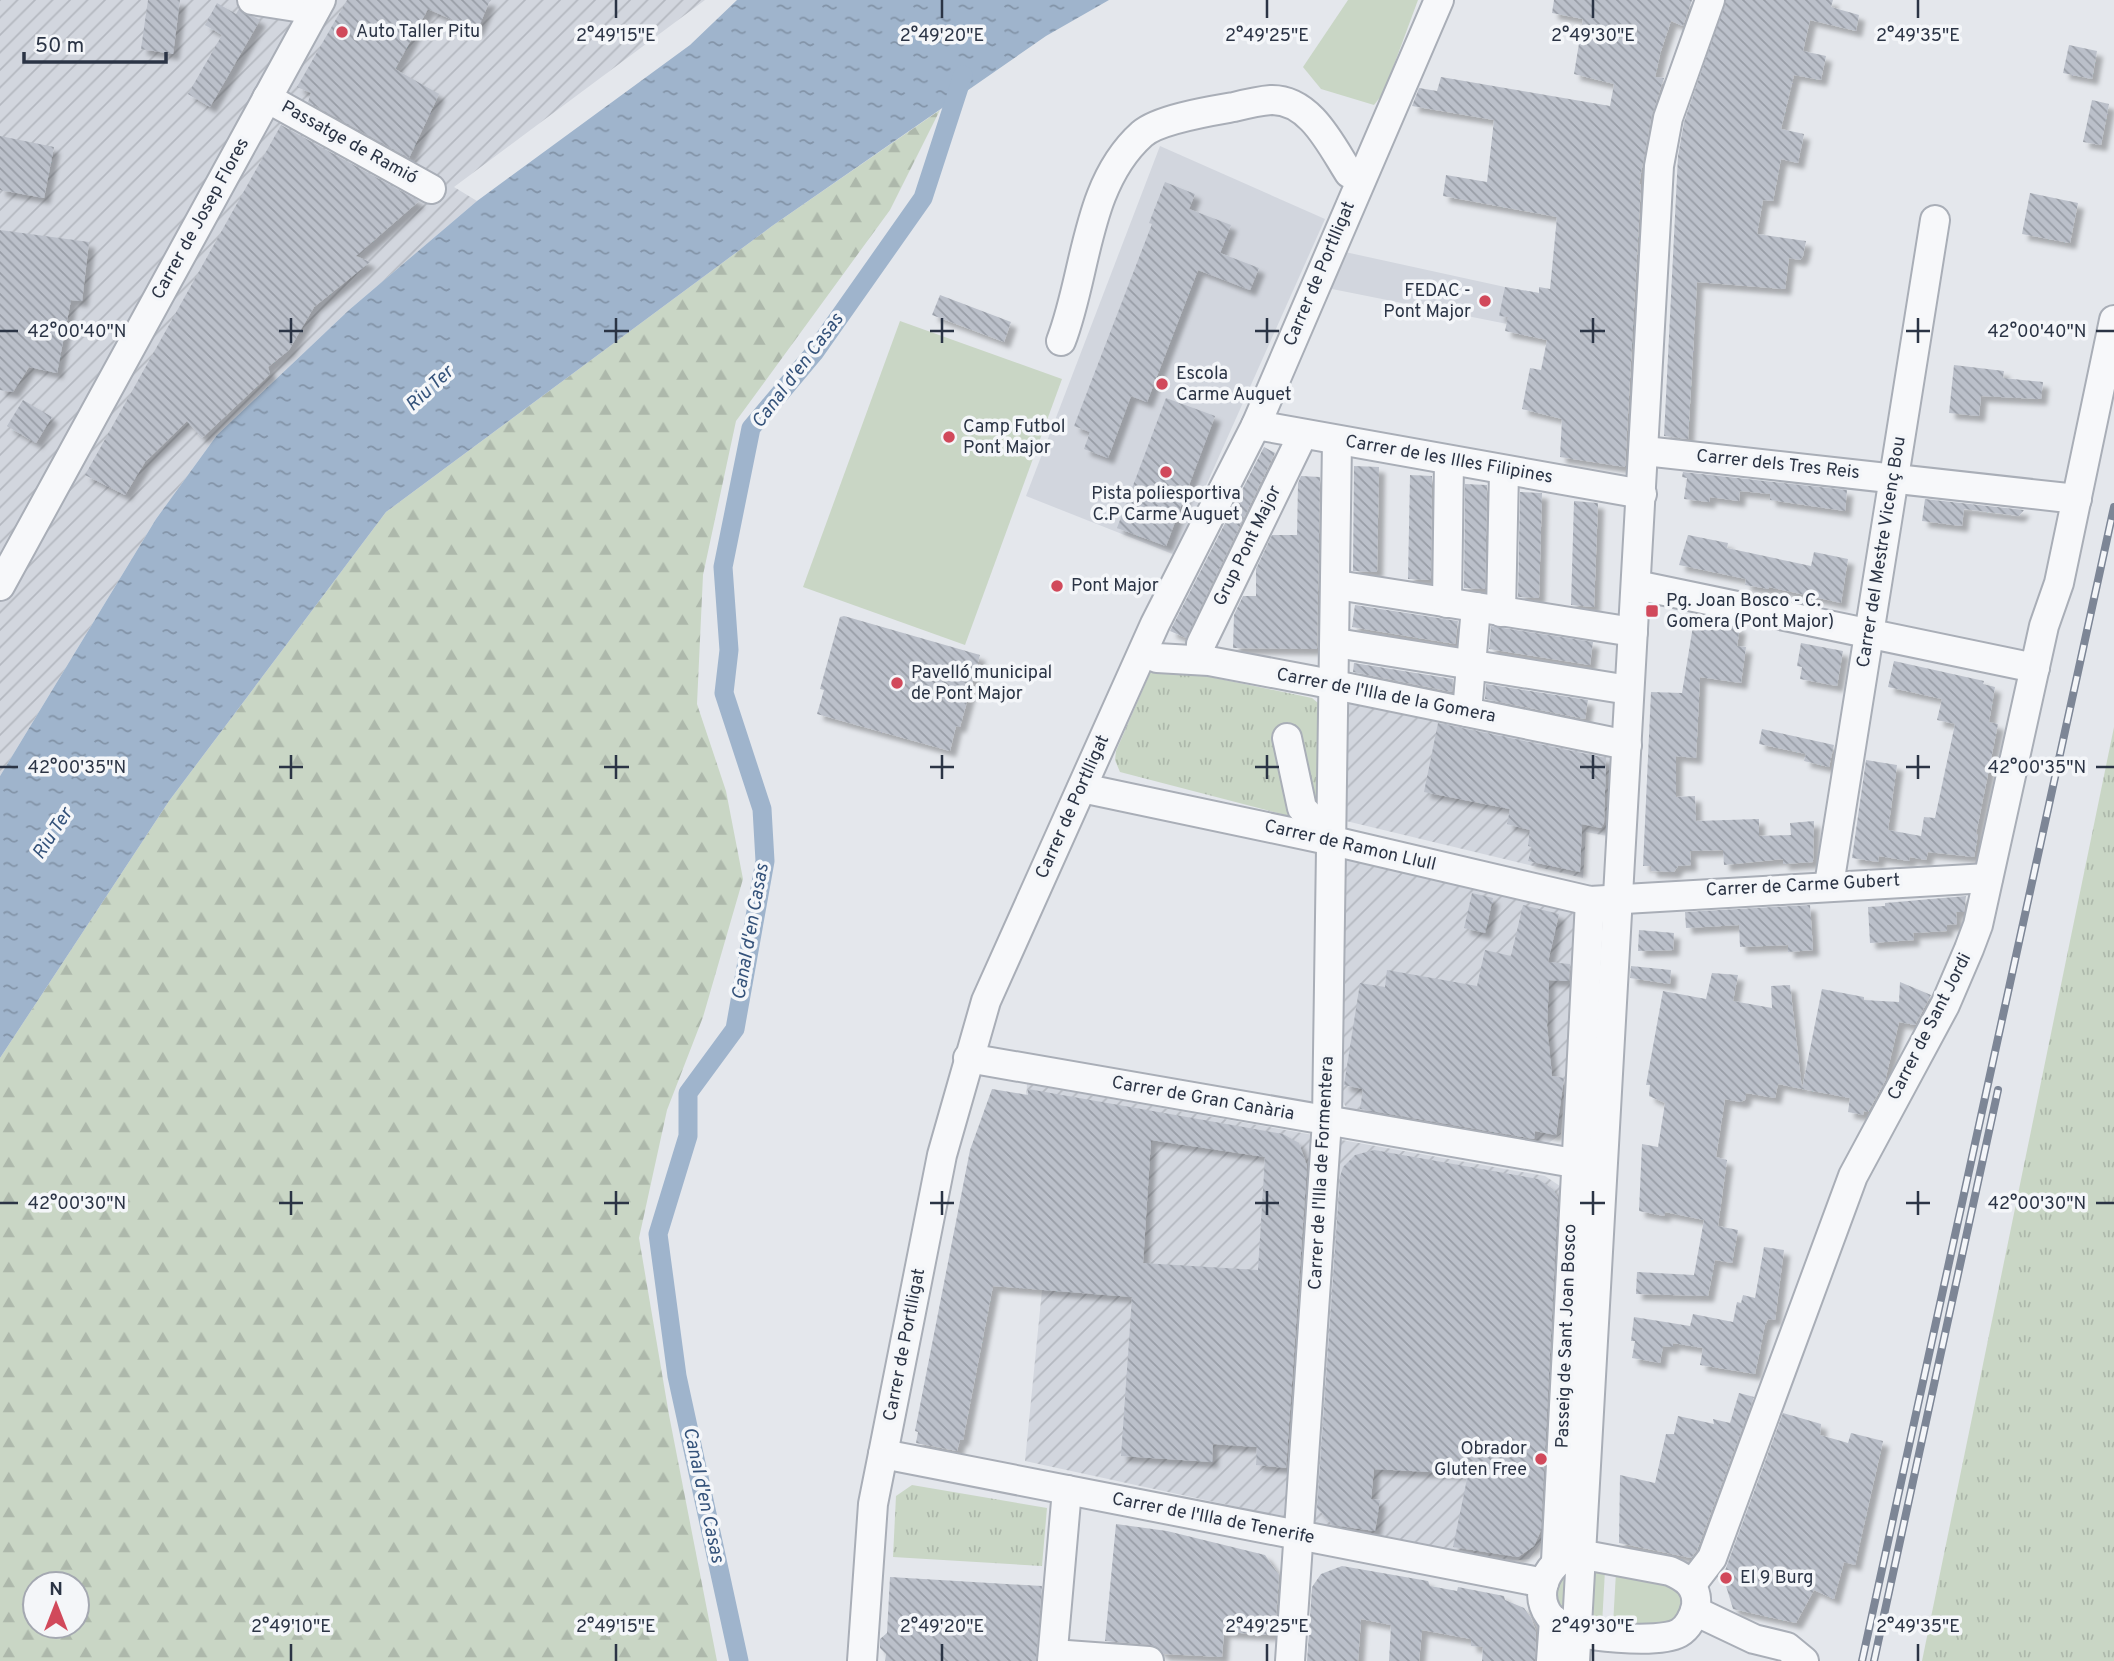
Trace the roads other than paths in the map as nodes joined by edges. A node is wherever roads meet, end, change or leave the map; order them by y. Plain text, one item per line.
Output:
1 (252, 0) edge
2 (1439, 0) edge
3 (1710, 0) edge
4 (318, 5) edge
5 (267, 98) junction
6 (1361, 176) junction
7 (431, 189) dead end
8 (1935, 220) dead end
9 (2114, 320) edge
10 (1061, 341) dead end
11 (1256, 425) junction
12 (1303, 434) junction
13 (1337, 440) junction
14 (1645, 451) junction
15 (1449, 462) junction
16 (1504, 472) junction
17 (1894, 479) junction
18 (1642, 494) junction
19 (2077, 499) junction
20 (1337, 585) junction
21 (1636, 585) junction
22 (0, 586) edge
23 (1447, 603) junction
24 (1489, 610) junction
25 (1633, 632) junction
26 (1870, 633) junction
27 (1336, 643) junction
28 (1145, 652) junction
29 (1200, 660) junction
30 (1469, 664) junction
31 (2035, 668) junction
32 (1333, 685) junction
33 (1629, 690) junction
34 (1467, 712) junction
35 (1287, 738) dead end
36 (1628, 745) junction
37 (1082, 788) junction
38 (1332, 841) junction
39 (1988, 877) junction
40 (1829, 885) junction
41 (1619, 898) junction
42 (1590, 901) junction
43 (968, 1058) junction
44 (1327, 1121) junction
45 (1575, 1164) junction
46 (1604, 1168) junction
47 (883, 1454) junction
48 (1067, 1490) junction
49 (1298, 1535) junction
50 (1560, 1566) junction
51 (1693, 1597) junction
52 (1565, 1626) junction
53 (1761, 1650) edge
54 (1052, 1658) edge
55 (862, 1661) edge
56 (1149, 1661) edge
57 (1290, 1661) edge
58 (1551, 1661) edge
59 (1575, 1661) edge
60 (1804, 1661) edge

1 - 4 street
2 - 6 street, Carrer de Portlligat
3 - 14 street
4 - 5 street, Carrer de Josep Flores
5 - 7 street, Passatge de Ramió
5 - 22 street, Carrer de Josep Flores
6 - 10 street
6 - 11 street, Carrer de Portlligat
8 - 17 street, Carrer del Mestre Vicenç Bou
9 - 19 street, Carrer de Sant Jordi
11 - 12 street, Carrer de les Illes Filipines
11 - 28 street, Carrer de Portlligat
12 - 13 street, Carrer de les Illes Filipines
12 - 29 street, Grup Pont Major
13 - 15 street, Carrer de les Illes Filipines
13 - 20 street
14 - 17 street, Carrer dels Tres Reis
14 - 18 street
15 - 16 street, Carrer de les Illes Filipines
15 - 23 street
16 - 18 street, Carrer de les Illes Filipines
16 - 24 street
17 - 19 street, Carrer dels Tres Reis
17 - 26 street, Carrer del Mestre Vicenç Bou
18 - 21 street
19 - 31 street, Carrer de Sant Jordi
20 - 23 street
20 - 27 street
21 - 25 street
21 - 26 street
23 - 24 street
24 - 25 street
24 - 30 street
25 - 33 street
26 - 31 street
26 - 40 street, Carrer del Mestre Vicenç Bou
27 - 30 street
27 - 32 street
28 - 29 street, Carrer de l'Illa de la Gomera
28 - 37 street, Carrer de Portlligat
29 - 32 street, Carrer de l'Illa de la Gomera
30 - 33 street
30 - 34 street
31 - 39 street, Carrer de Sant Jordi
32 - 34 street, Carrer de l'Illa de la Gomera
32 - 38 street, Carrer de l'Illa de Formentera
33 - 36 street
34 - 36 street, Carrer de l'Illa de la Gomera
35 - 38 street
36 - 41 street
37 - 38 street, Carrer de Ramon Llull
37 - 43 street, Carrer de Portlligat
38 - 42 street, Carrer de Ramon Llull
38 - 44 street, Carrer de l'Illa de Formentera
39 - 40 street, Carrer de Carme Gubert
39 - 51 street, Carrer de Sant Jordi
40 - 41 street, Carrer de Carme Gubert
41 - 42 street, Carrer de Ramon Llull
41 - 46 street
42 - 45 street, Passeig de Sant Joan Bosco
43 - 44 street, Carrer de Gran Canària
43 - 47 street, Carrer de Portlligat
44 - 45 street, Carrer de Gran Canària
44 - 49 street, Carrer de l'Illa de Formentera
45 - 46 street, Carrer de Gran Canària
45 - 50 street, Passeig de Sant Joan Bosco
46 - 50 street
47 - 48 street, Carrer de l'Illa de Tenerife
47 - 55 street, Carrer de Portlligat
48 - 49 street, Carrer de l'Illa de Tenerife
48 - 54 street
49 - 50 street, Carrer de l'Illa de Tenerife
49 - 57 street, Carrer de l'Illa de Formentera
50 - 51 street, Carrer de l'Illa de Tenerife
50 - 52 street
50 - 52 street
51 - 52 street, Carrer de Sant Jordi
51 - 53 street, Carrer de l'Illa de Tenerife
52 - 58 street
52 - 59 street
53 - 60 street, Carrer de l'Illa de Tenerife
54 - 56 street

